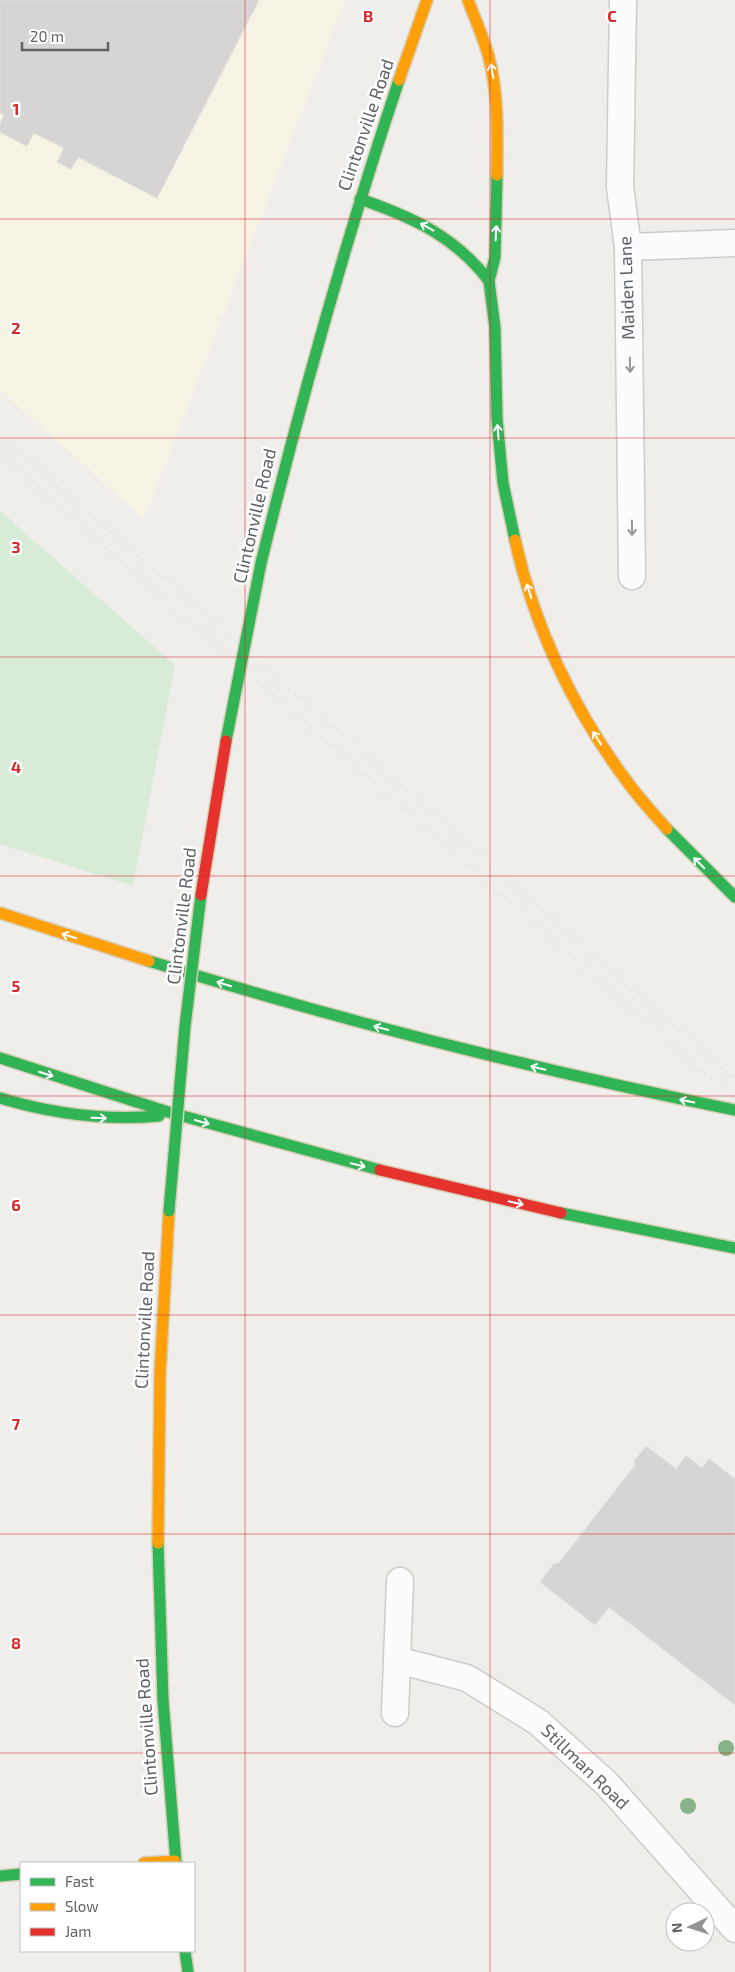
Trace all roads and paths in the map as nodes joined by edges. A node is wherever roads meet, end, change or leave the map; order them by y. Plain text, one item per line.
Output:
1 (427, 0) edge
2 (468, 0) edge
3 (623, 0) edge
4 (360, 199) junction
5 (735, 242) edge
6 (628, 247) junction
7 (490, 281) junction
8 (632, 576) dead end
9 (735, 897) edge
10 (0, 913) edge
11 (0, 1058) edge
12 (0, 1098) edge
13 (735, 1110) edge
14 (173, 1114) junction
15 (735, 1248) edge
16 (400, 1581) dead end
17 (397, 1660) junction
18 (395, 1713) dead end
19 (175, 1862) edge
20 (20, 1874) edge
21 (0, 1876) edge
22 (735, 1929) edge
23 (185, 1952) edge
24 (188, 1972) edge

1 - 4 main road, Clintonville Road
7 -> 2 main road
3 - 6 street, Maiden Lane
7 -> 4 main road
4 - 19 main road, Clintonville Road, bridge
5 - 6 street
6 -> 8 street, Maiden Lane
9 -> 7 main road
13 -> 10 main road
11 -> 14 main road
12 -> 14 main road
14 -> 15 main road
16 - 17 street
17 - 18 street
17 - 22 street, Stillman Road
20 - 21 main road
23 - 24 main road

